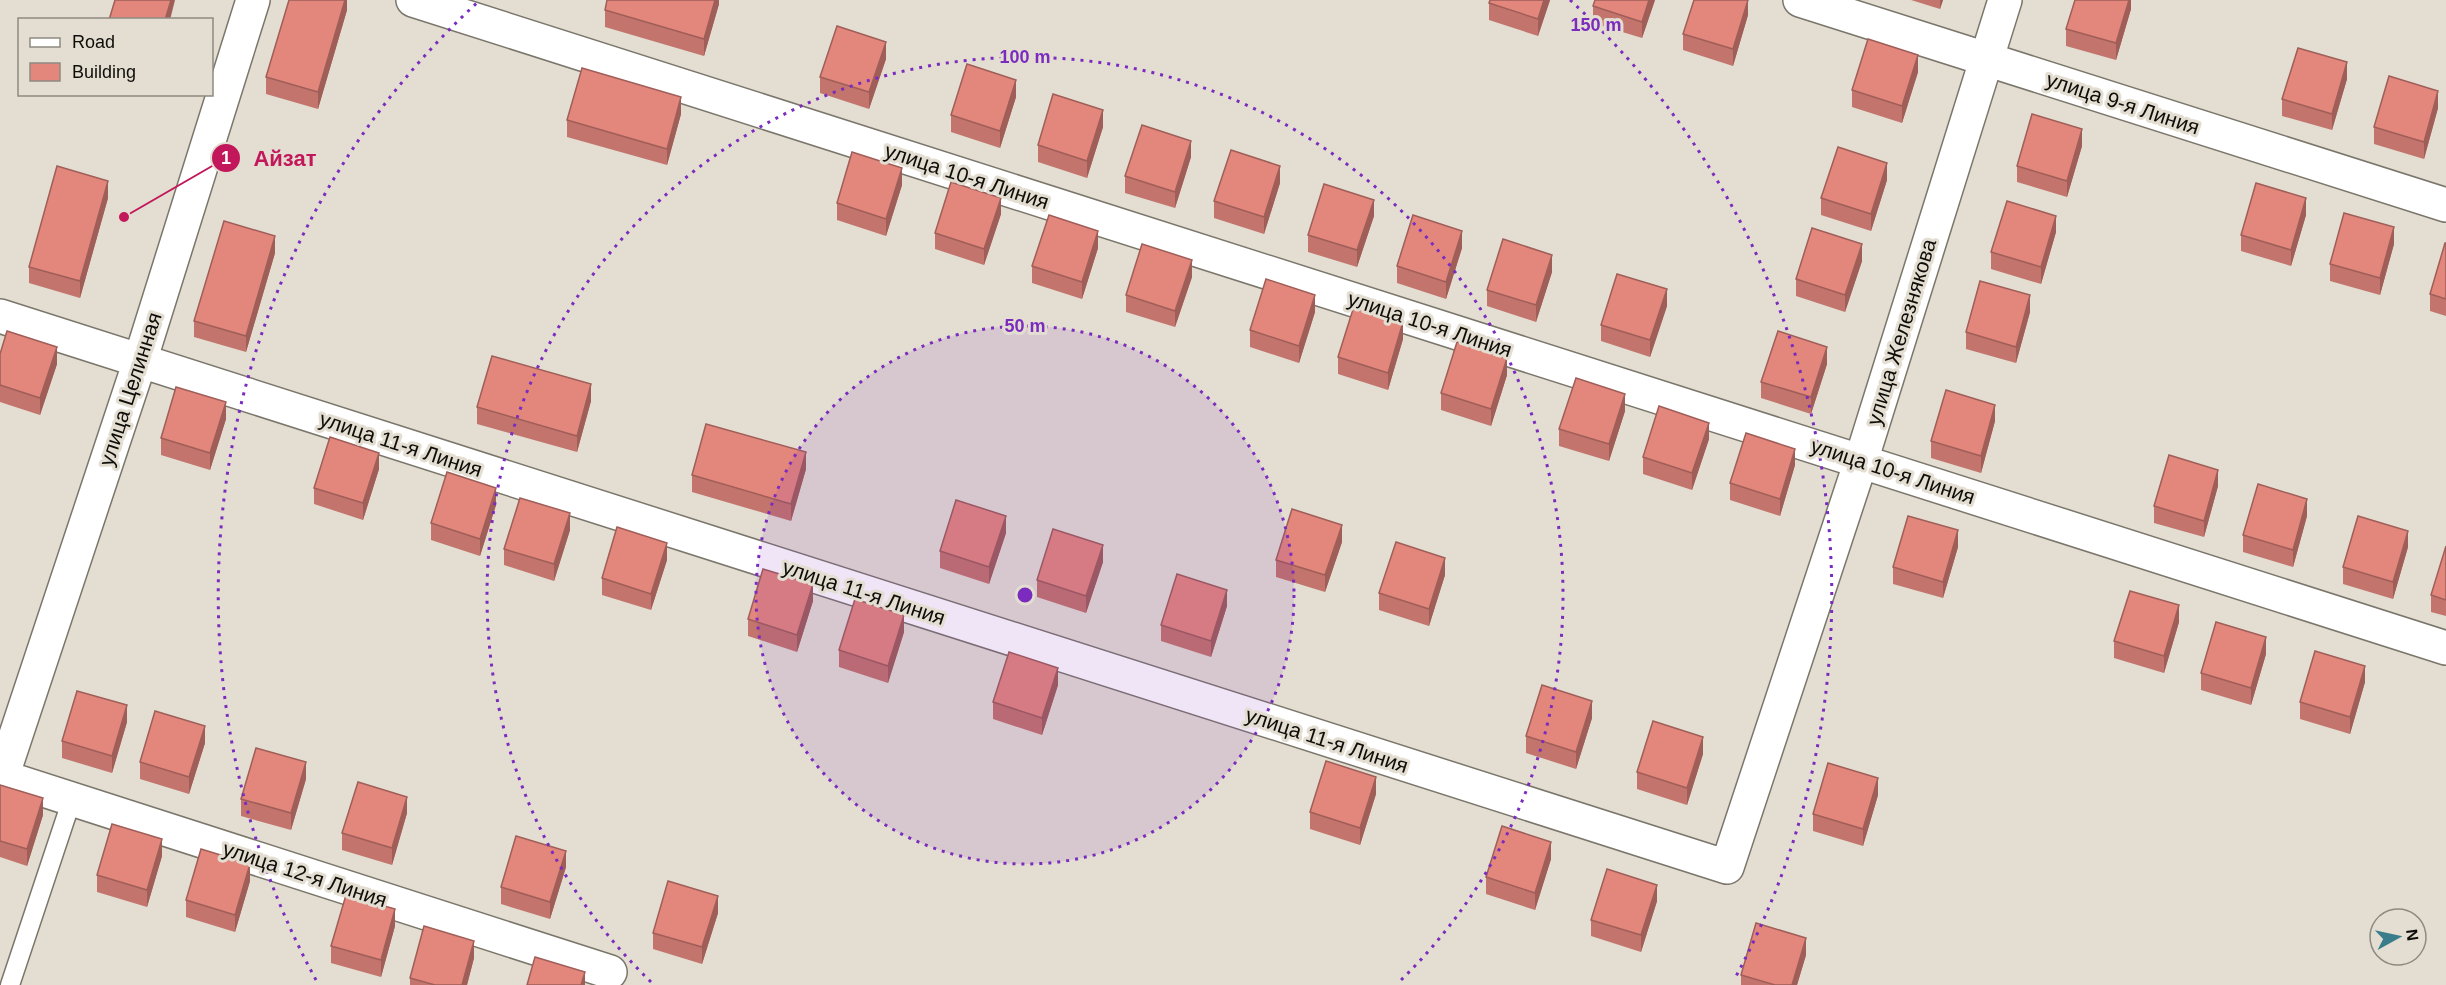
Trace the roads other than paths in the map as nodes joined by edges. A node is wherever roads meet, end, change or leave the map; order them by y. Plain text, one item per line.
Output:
1 (253, 0) edge
2 (413, 0) edge
3 (1800, 0) edge
4 (2005, 0) edge
5 (1986, 59) junction
6 (2446, 205) edge
7 (0, 316) edge
8 (140, 361) junction
9 (1861, 461) junction
10 (2446, 648) edge
11 (1, 777) edge
12 (72, 799) junction
13 (1727, 867) joint
14 (610, 972) dead end
15 (10, 985) edge

1 - 8 street, улица Целинная
2 - 9 street, улица 10-я Линия
3 - 5 street, улица 9-я Линия
4 - 5 street, улица Железнякова
5 - 6 street, улица 9-я Линия
5 - 9 street, улица Железнякова
7 - 8 street, улица 11-я Линия
8 - 11 street, улица Целинная
8 - 13 street, улица 11-я Линия
9 - 10 street, улица 10-я Линия
9 - 13 street, улица Железнякова
11 - 12 street, улица 12-я Линия
12 - 14 street, улица 12-я Линия
12 - 15 lane

